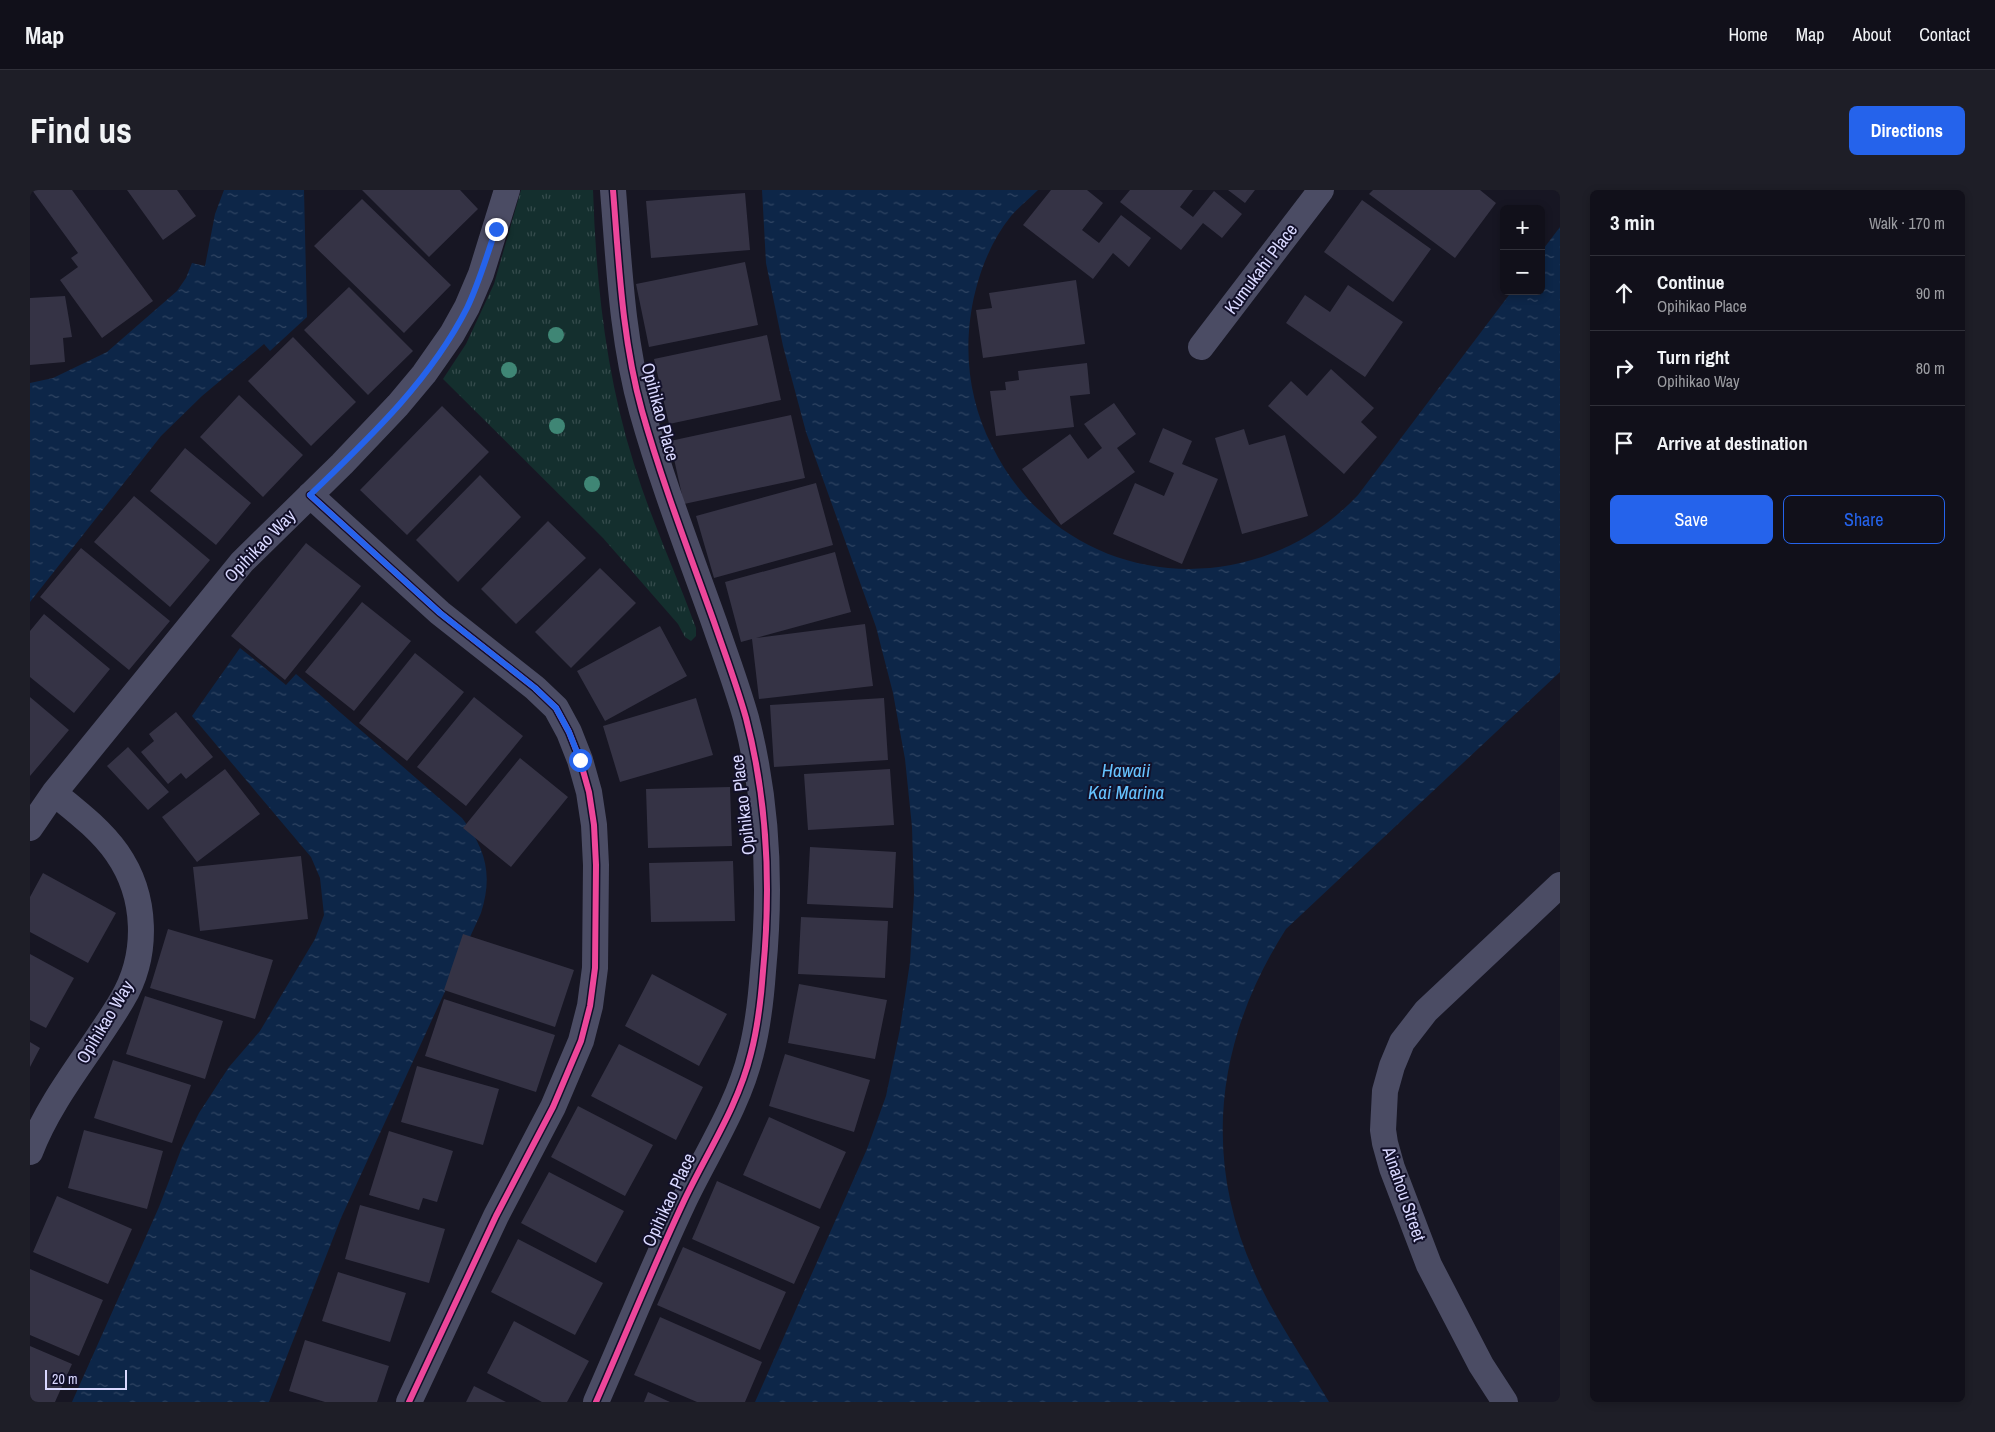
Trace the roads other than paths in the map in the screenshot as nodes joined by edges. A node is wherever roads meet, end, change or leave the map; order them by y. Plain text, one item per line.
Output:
1 (507, 190) edge
2 (613, 190) edge
3 (1321, 190) edge
4 (1201, 347) dead end
5 (310, 495) junction
6 (54, 793) junction
7 (30, 828) edge
8 (1560, 885) edge
9 (30, 1152) edge
10 (409, 1402) edge
11 (596, 1402) edge
12 (1505, 1402) edge

1 - 5 street, Opihikao Way
2 - 11 street, Opihikao Place
3 - 4 street, Kumukahi Place
5 - 6 street, Opihikao Way
5 - 10 street
6 - 7 street, Opihikao Way
6 - 9 street, Opihikao Way
8 - 12 street, Ainahou Street

